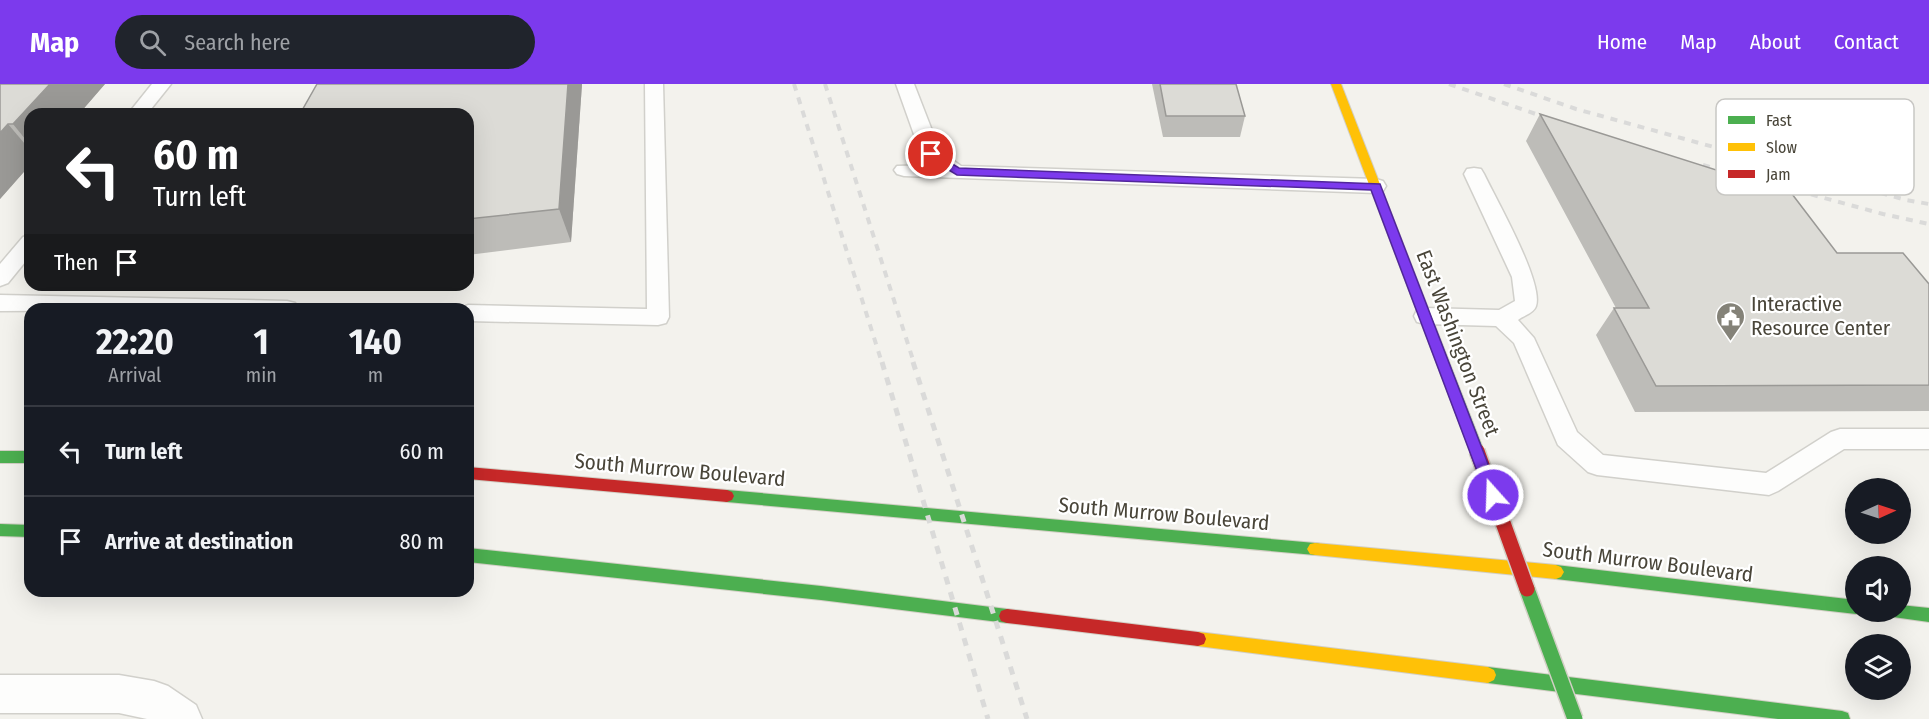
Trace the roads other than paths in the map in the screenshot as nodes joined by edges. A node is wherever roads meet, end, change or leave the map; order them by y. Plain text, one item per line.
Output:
1 (162, 84) edge
2 (654, 84) edge
3 (905, 84) edge
4 (1336, 84) edge
5 (142, 108) edge
6 (904, 170) dead end
7 (957, 172) junction
8 (1474, 174) dead end
9 (1376, 186) junction
10 (24, 249) edge
11 (0, 278) edge
12 (0, 303) edge
13 (24, 304) edge
14 (474, 313) edge
15 (1425, 316) junction
16 (1502, 318) junction
17 (1929, 439) edge
18 (0, 457) edge
19 (24, 457) edge
20 (474, 474) edge
21 (0, 530) edge
22 (24, 531) edge
23 (474, 556) edge
24 (1845, 606) edge
25 (1911, 613) edge
26 (1929, 615) edge
27 (0, 694) edge
28 (181, 718) edge
29 (1575, 719) edge
30 (1842, 719) edge

1 - 5 lane
2 - 14 lane
3 - 7 lane
4 - 9 main road, East Washington Street
6 - 7 lane
7 - 9 lane
8 - 16 lane
9 - 15 main road, East Washington Street
10 - 11 lane
12 - 13 lane
15 - 16 lane
15 - 29 main road, East Washington Street, bridge
16 - 17 lane
18 - 19 main road
20 - 24 main road, South Murrow Boulevard
21 - 22 main road
23 - 30 main road
25 - 26 main road
27 - 28 street

